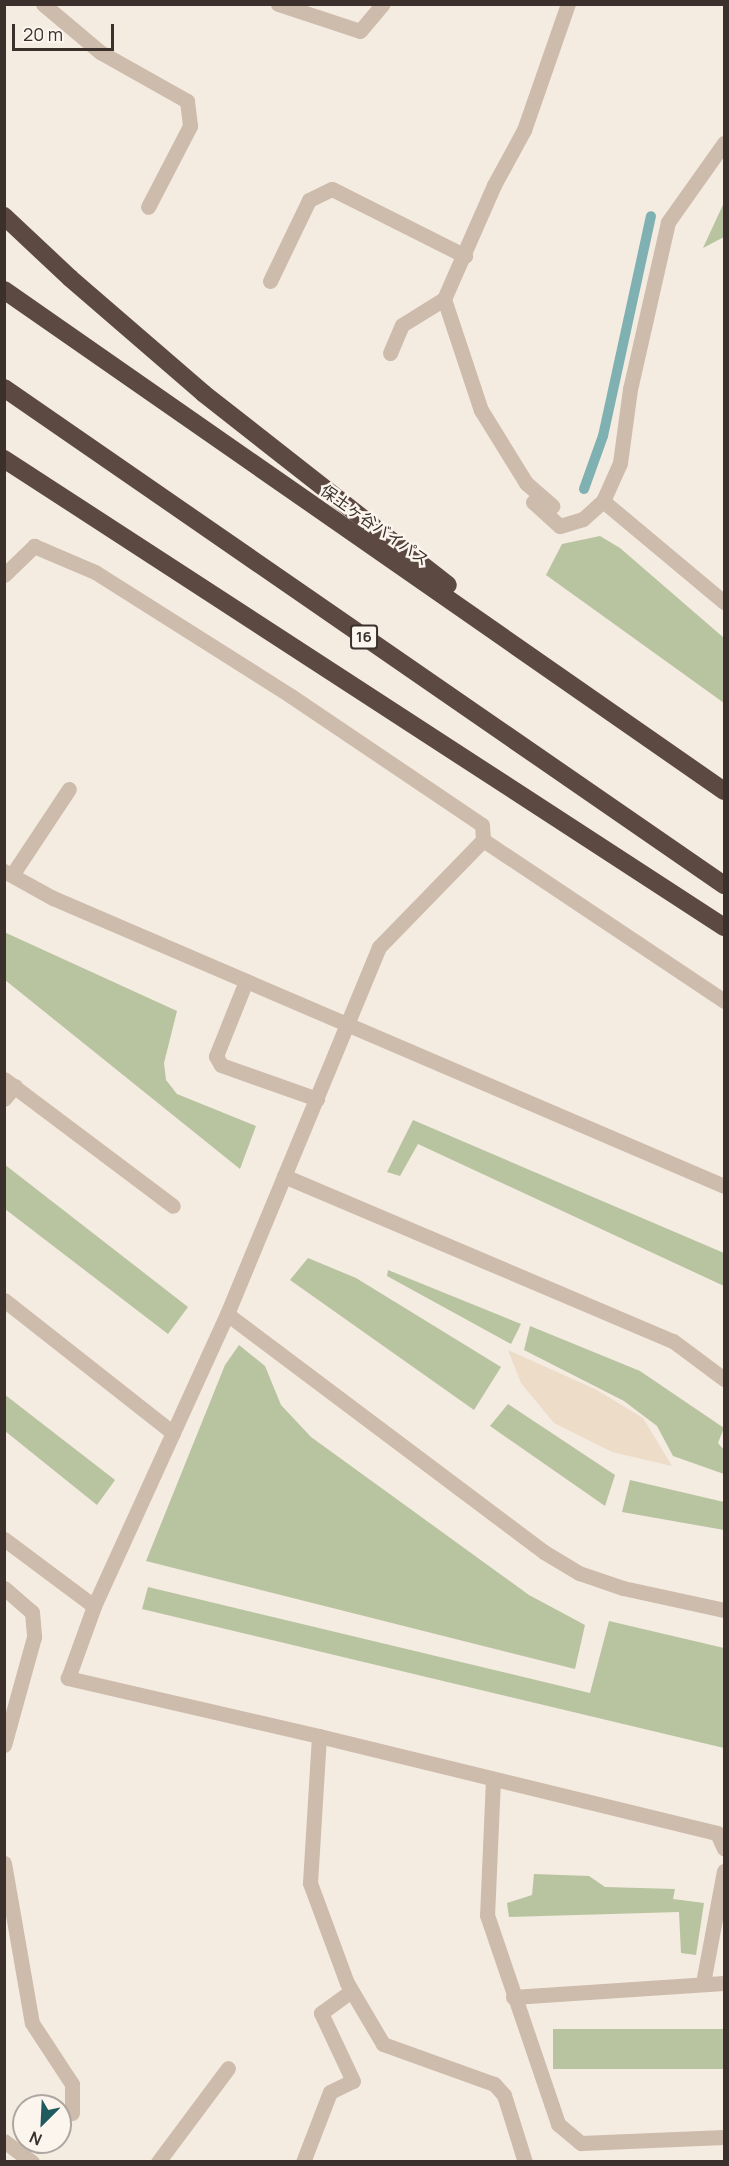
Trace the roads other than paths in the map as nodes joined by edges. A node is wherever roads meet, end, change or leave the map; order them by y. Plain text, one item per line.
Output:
1 (43, 4) edge
2 (278, 4) edge
3 (383, 4) edge
4 (568, 4) edge
5 (724, 143) edge
6 (148, 207) dead end
7 (4, 216) edge
8 (465, 256) junction
9 (270, 281) dead end
10 (4, 290) edge
11 (444, 299) junction
12 (390, 353) dead end
13 (4, 388) edge
14 (481, 410) junction
15 (4, 454) edge
16 (4, 459) edge
17 (603, 501) junction
18 (88, 512) junction
19 (563, 514) junction
20 (4, 575) edge
21 (724, 602) edge
22 (591, 698) junction
23 (69, 789) dead end
24 (724, 791) edge
25 (483, 840) junction
26 (8, 873) edge
27 (724, 885) edge
28 (724, 927) edge
29 (246, 981) junction
30 (724, 1001) edge
31 (346, 1025) junction
32 (10, 1082) edge
33 (4, 1099) edge
34 (317, 1099) junction
35 (284, 1176) junction
36 (724, 1186) edge
37 (173, 1206) dead end
38 (4, 1300) edge
39 (227, 1314) junction
40 (724, 1378) edge
41 (172, 1433) junction
42 (4, 1539) edge
43 (4, 1588) edge
44 (93, 1606) junction
45 (724, 1610) edge
46 (319, 1736) junction
47 (4, 1746) edge
48 (493, 1779) junction
49 (721, 1834) edge
50 (724, 1849) edge
51 (4, 1863) edge
52 (724, 1871) edge
53 (703, 1983) junction
54 (724, 1983) edge
55 (351, 1991) junction
56 (513, 1997) junction
57 (228, 2068) dead end
58 (72, 2094) edge
59 (724, 2137) edge
60 (4, 2141) edge
61 (32, 2162) edge
62 (158, 2162) edge
63 (303, 2162) edge
64 (525, 2162) edge

1 - 6 street
2 - 3 street
4 - 8 street
5 - 17 street
7 - 22 highway
8 - 9 street
8 - 11 street
10 - 22 highway, 保土ヶ谷バイパス
11 - 12 street
11 - 14 street
13 - 27 highway, 16
14 - 19 street
14 - 19 street
15 - 18 highway
16 - 18 highway
17 - 19 street
17 - 21 street
18 - 28 highway
20 - 25 street
22 - 24 highway, 保土ヶ谷バイパス
23 - 26 street
25 - 30 street
25 - 31 street
26 - 29 street
29 - 31 street
29 - 34 street
31 - 34 street
31 - 36 street
32 - 33 street
32 - 37 street
34 - 35 street
35 - 39 street
35 - 40 street
38 - 41 street
39 - 41 street
39 - 45 street
41 - 44 street
42 - 44 street
43 - 47 street
44 - 46 street
46 - 48 street
46 - 55 street
48 - 49 street
48 - 56 street
49 - 50 street
51 - 58 street
52 - 53 street
53 - 54 street
53 - 56 street
55 - 63 street
55 - 64 street
56 - 59 street
57 - 62 street
60 - 61 street

